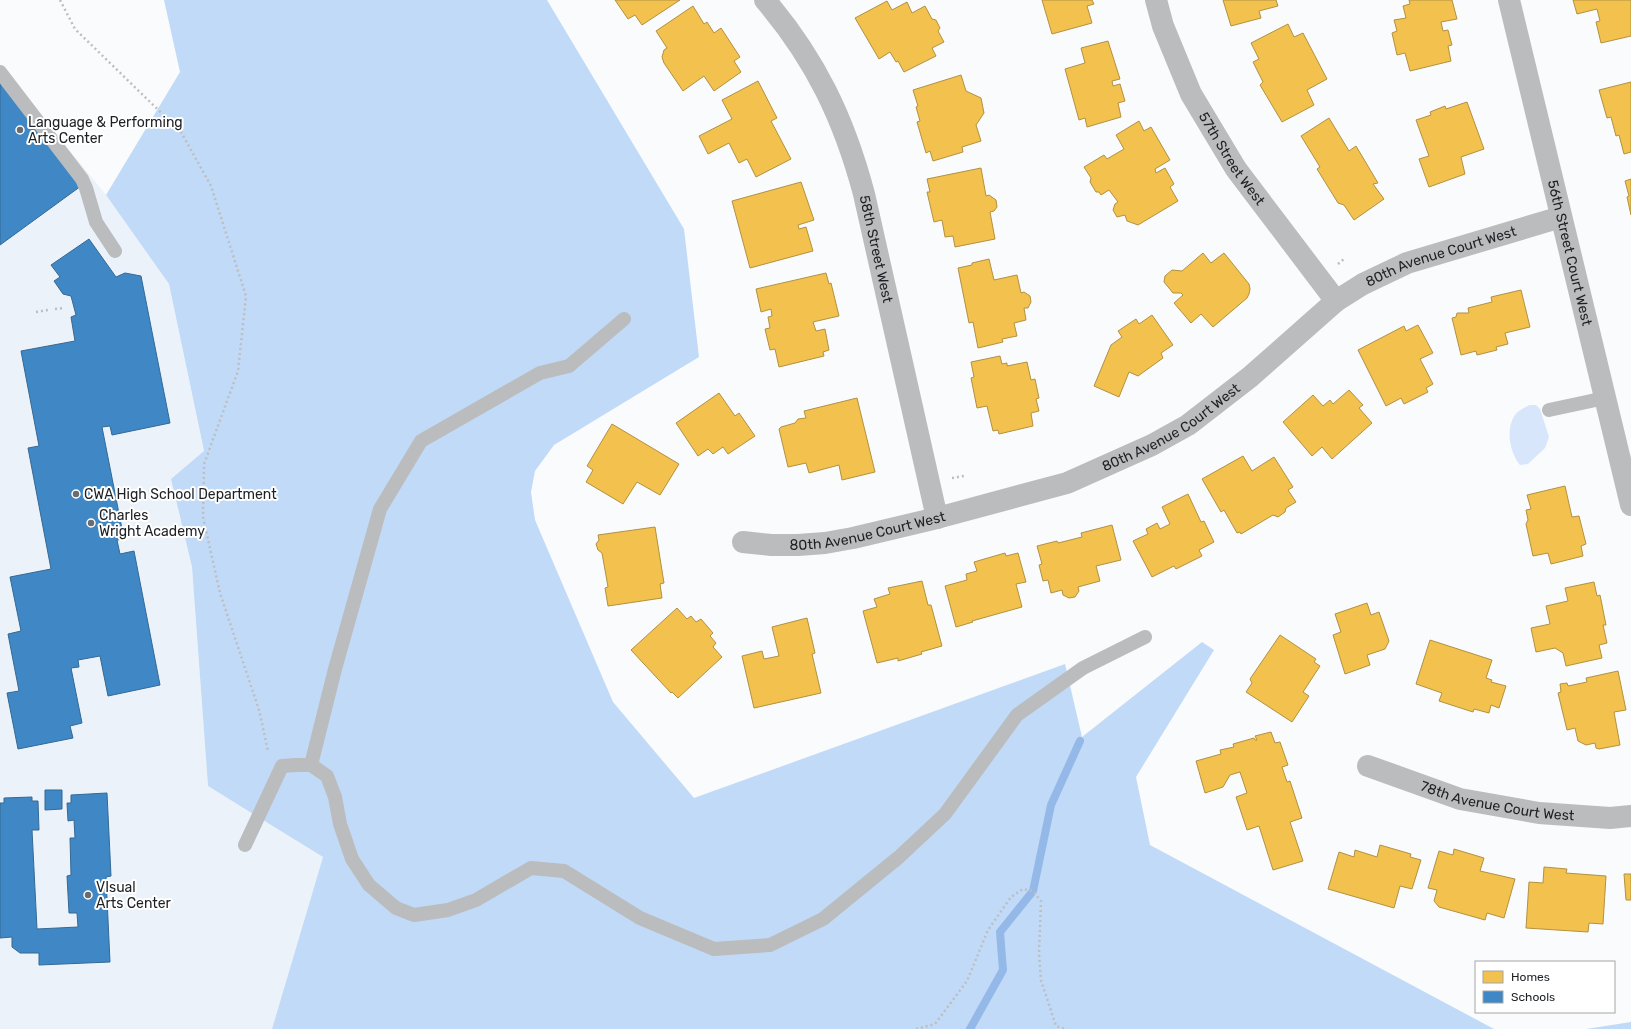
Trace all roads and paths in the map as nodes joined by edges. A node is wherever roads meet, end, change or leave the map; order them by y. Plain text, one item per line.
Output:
1 (60, 0) edge
2 (765, 0) edge
3 (1156, 0) edge
4 (1509, 0) edge
5 (0, 72) edge
6 (1561, 217) junction
7 (115, 251) dead end
8 (1336, 302) junction
9 (65, 308) dead end
10 (55, 309) dead end
11 (48, 310) dead end
12 (36, 312) dead end
13 (624, 318) dead end
14 (1605, 398) junction
15 (1549, 410) dead end
16 (1631, 505) edge
17 (937, 518) junction
18 (743, 542) dead end
19 (1145, 637) dead end
20 (311, 765) junction
21 (1368, 766) dead end
22 (275, 779) junction
23 (1631, 816) edge
24 (245, 845) dead end
25 (916, 1029) edge
26 (1065, 1029) edge

1 - 22 path
2 - 17 street, 58th Street West
3 - 8 street, 57th Street West
4 - 6 street, 56th Street Court West
5 - 7 lane
6 - 8 street, 80th Avenue Court West
6 - 14 street, 56th Street Court West
8 - 17 street, 80th Avenue Court West
9 - 10 path
11 - 12 path
13 - 20 lane
14 - 15 lane
14 - 16 street, 56th Street Court West
17 - 18 street, 80th Avenue Court West
19 - 20 lane
20 - 22 lane
21 - 23 street, 78th Avenue Court West
22 - 24 lane
25 - 26 path

